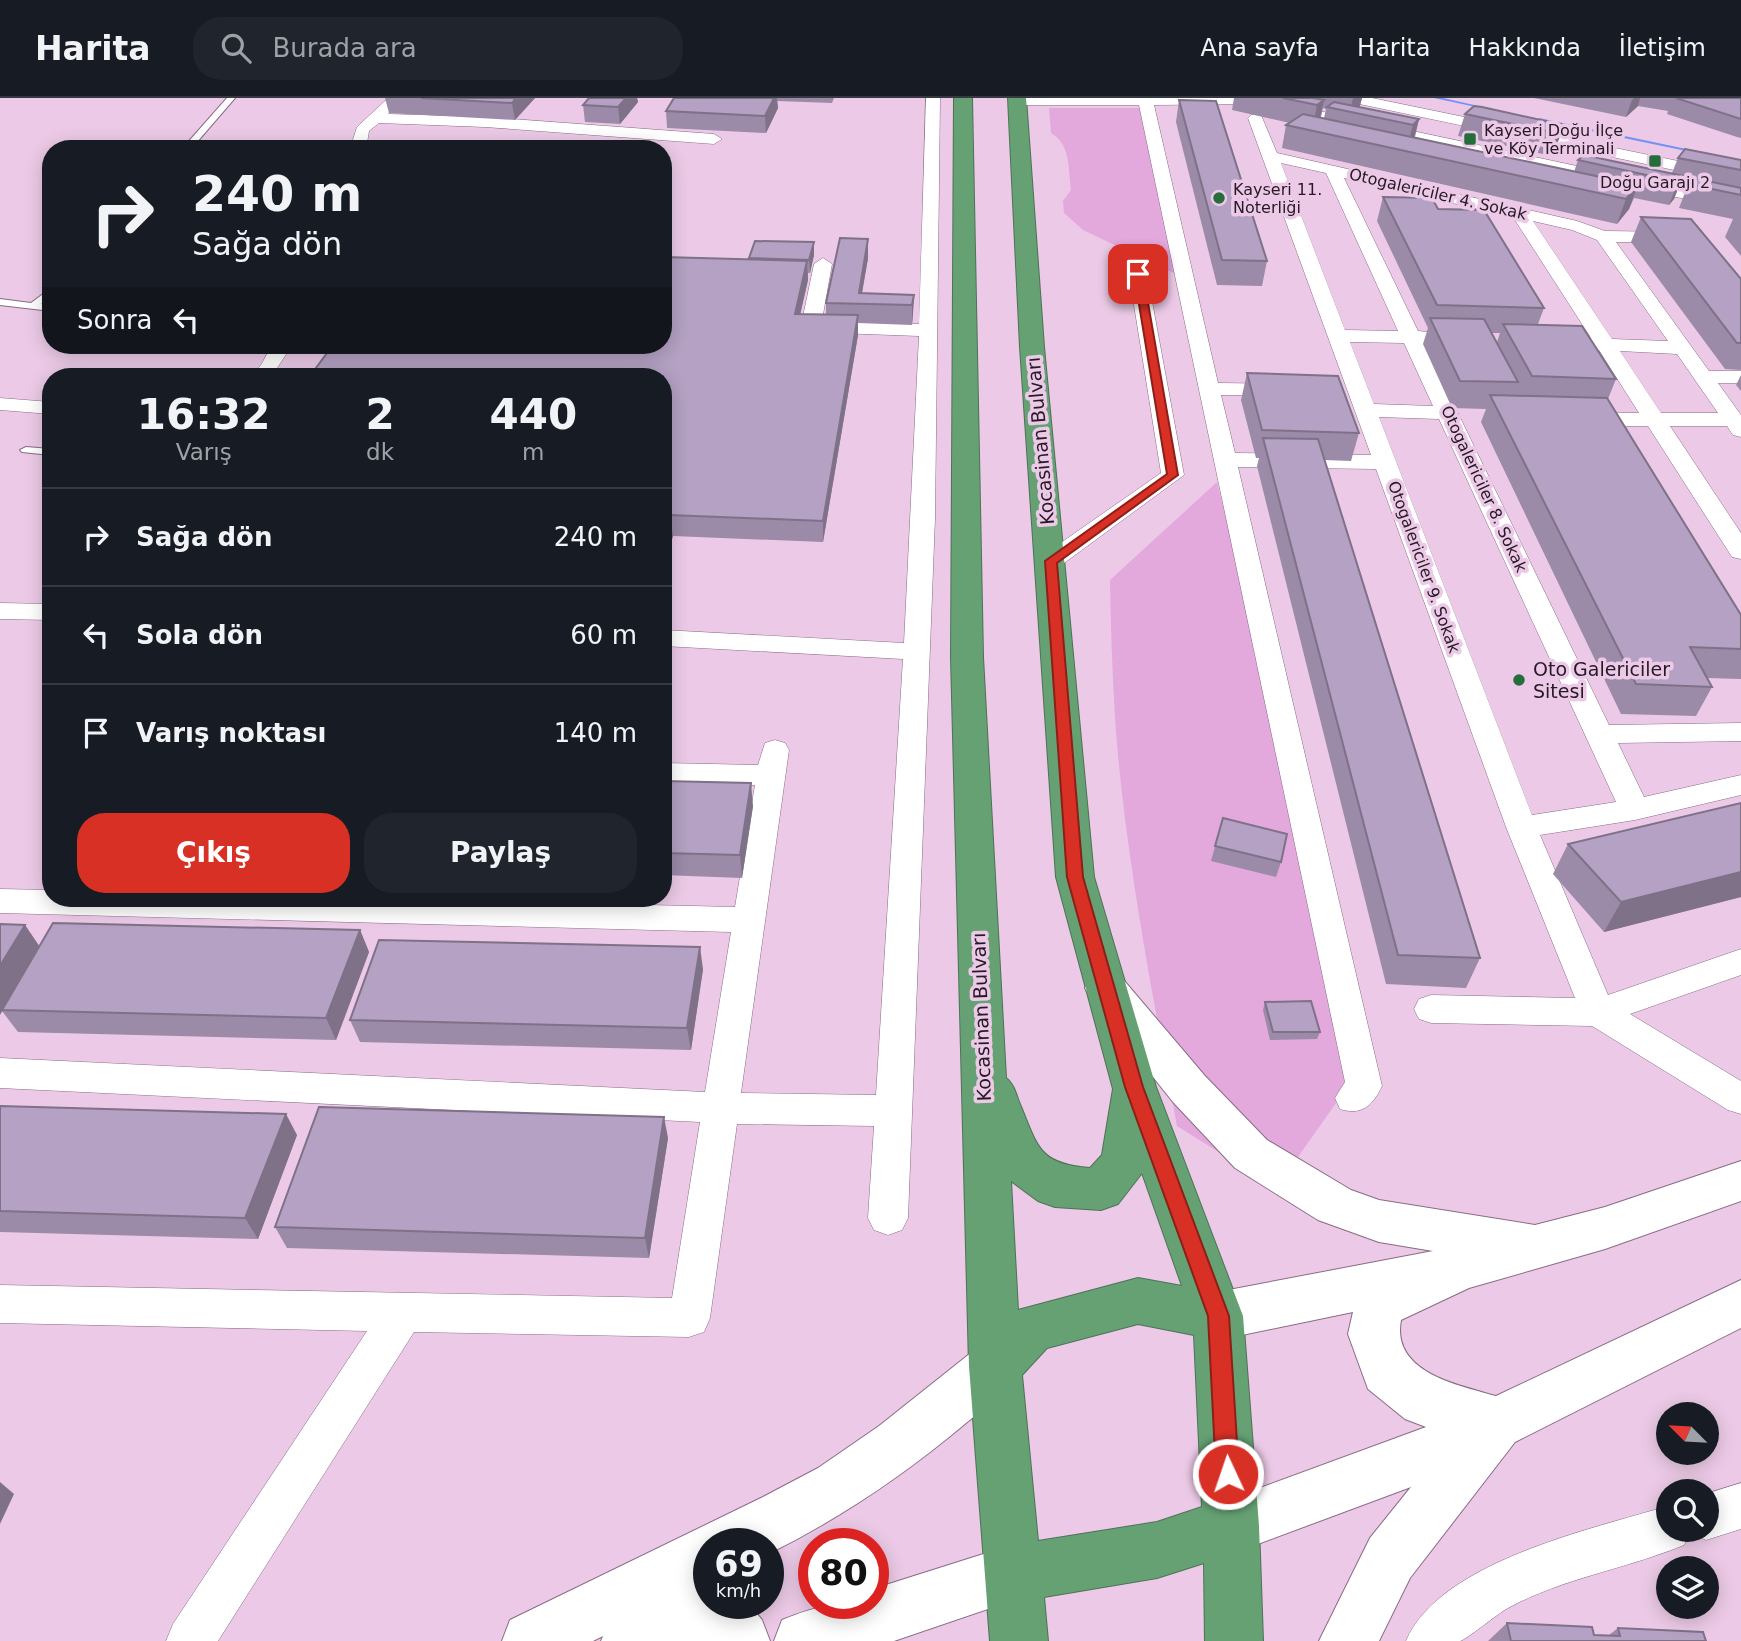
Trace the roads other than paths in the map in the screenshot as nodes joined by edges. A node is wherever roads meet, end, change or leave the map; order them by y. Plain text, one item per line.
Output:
1 (231, 98) edge
2 (396, 98) edge
3 (1350, 98) edge
4 (959, 99) edge
5 (1235, 99) edge
6 (1013, 100) edge
7 (1152, 112) junction
8 (375, 118) junction
9 (714, 139) edge
10 (194, 140) edge
11 (360, 140) edge
12 (1378, 146) edge
13 (1271, 156) junction
14 (1332, 169) junction
15 (1741, 178) edge
16 (1741, 206) edge
17 (1522, 218) junction
18 (1472, 220) edge
19 (1603, 236) junction
20 (1693, 248) edge
21 (823, 264) dead end
22 (1138, 274) dead end
23 (42, 299) edge
24 (0, 302) edge
25 (32, 307) junction
26 (42, 308) edge
27 (929, 330) junction
28 (1338, 336) junction
29 (1411, 337) junction
30 (1453, 338) edge
31 (1578, 344) edge
32 (1606, 345) junction
33 (1683, 348) junction
34 (1706, 377) junction
35 (1741, 377) edge
36 (1210, 389) junction
37 (1304, 390) edge
38 (1331, 390) edge
39 (1362, 400) junction
40 (0, 404) edge
41 (42, 407) edge
42 (1449, 415) junction
43 (1477, 418) dead end
44 (1559, 418) edge
45 (1654, 419) junction
46 (1738, 425) edge
47 (26, 450) dead end
48 (42, 451) edge
49 (1225, 460) junction
50 (1384, 462) junction
51 (1741, 552) edge
52 (1051, 561) junction
53 (0, 611) edge
54 (42, 612) edge
55 (672, 638) edge
56 (916, 652) junction
57 (1741, 732) edge
58 (1600, 734) junction
59 (672, 772) edge
60 (1741, 785) edge
61 (1634, 810) junction
62 (1521, 827) junction
63 (0, 901) edge
64 (42, 901) edge
65 (371, 907) edge
66 (750, 920) junction
67 (1741, 962) edge
68 (1106, 988) junction
69 (1431, 1009) dead end
70 (1598, 1012) junction
71 (983, 1068) junction
72 (0, 1073) edge
73 (1134, 1087) junction
74 (1353, 1098) dead end
75 (1741, 1099) edge
76 (722, 1108) junction
77 (894, 1111) junction
78 (1741, 1181) edge
79 (888, 1218) dead end
80 (1539, 1246) junction
81 (1460, 1268) junction
82 (1741, 1303) edge
83 (0, 1304) edge
84 (403, 1312) junction
85 (1218, 1316) junction
86 (995, 1366) junction
87 (1497, 1422) junction
88 (1741, 1506) edge
89 (1719, 1513) edge
90 (1231, 1526) junction
91 (761, 1528) edge
92 (1656, 1533) edge
93 (693, 1560) edge
94 (1015, 1573) junction
95 (190, 1641) edge
96 (531, 1641) edge
97 (630, 1641) edge
98 (741, 1641) edge
99 (803, 1641) edge
100 (1019, 1641) edge
101 (1234, 1641) edge
102 (1349, 1641) edge
103 (1430, 1641) edge

1 - 10 lane
2 - 8 street
3 - 15 street
4 - 27 street
4 - 71 highway, Kocasinan Bulvarı
5 - 7 street
5 - 16 street
6 - 7 street
6 - 52 highway, Kocasinan Bulvarı
7 - 36 street
8 - 9 street
8 - 11 street
12 - 13 street, Otogalericiler 9. Sokak
13 - 14 street, Otogalericiler 4. Sokak
13 - 28 street, Otogalericiler 9. Sokak
14 - 17 street, Otogalericiler 4. Sokak
14 - 29 street, Otogalericiler 8. Sokak
17 - 18 street
17 - 19 street, Otogalericiler 4. Sokak
17 - 32 street
19 - 20 street, Otogalericiler 4. Sokak
19 - 33 street
21 - 27 street
22 - 52 street
23 - 25 lane
24 - 25 lane
25 - 26 lane
27 - 56 street
28 - 29 street
28 - 39 street, Otogalericiler 9. Sokak
29 - 30 street
29 - 42 street, Otogalericiler 8. Sokak
31 - 32 street
32 - 33 street
32 - 45 street
33 - 34 street
34 - 35 street
34 - 46 street
36 - 37 street
36 - 49 street
38 - 39 street
39 - 42 street
39 - 50 street, Otogalericiler 9. Sokak
40 - 41 street
42 - 43 street
42 - 58 street, Otogalericiler 8. Sokak
44 - 45 street
45 - 46 street
45 - 51 street
47 - 48 lane
49 - 50 street
49 - 74 street
50 - 62 street, Otogalericiler 9. Sokak
52 - 68 highway, Kocasinan Bulvarı
53 - 54 street
55 - 56 street
56 - 77 street
57 - 58 street
58 - 61 street, Otogalericiler 8. Sokak
59 - 66 street
60 - 61 street
61 - 62 street
62 - 70 street, Otogalericiler 9. Sokak
63 - 64 street
65 - 66 street
66 - 76 street
67 - 70 street
68 - 73 highway, Kocasinan Bulvarı
68 - 80 street
69 - 70 street
70 - 75 street
71 - 73 highway
71 - 86 highway, Kocasinan Bulvarı
72 - 76 street
73 - 85 highway, Kocasinan Bulvarı
76 - 77 street
76 - 84 street
77 - 79 street
78 - 80 street
80 - 81 street
81 - 85 street
81 - 87 street
82 - 87 street
83 - 84 street
84 - 95 street
85 - 86 highway
85 - 90 highway, Kocasinan Bulvarı
86 - 91 street
86 - 94 highway, Kocasinan Bulvarı
87 - 90 street
87 - 102 street
88 - 89 street
90 - 94 highway
90 - 101 highway, Kocasinan Bulvarı
92 - 103 street
93 - 96 street
94 - 99 street
94 - 100 highway, Kocasinan Bulvarı
97 - 98 street

